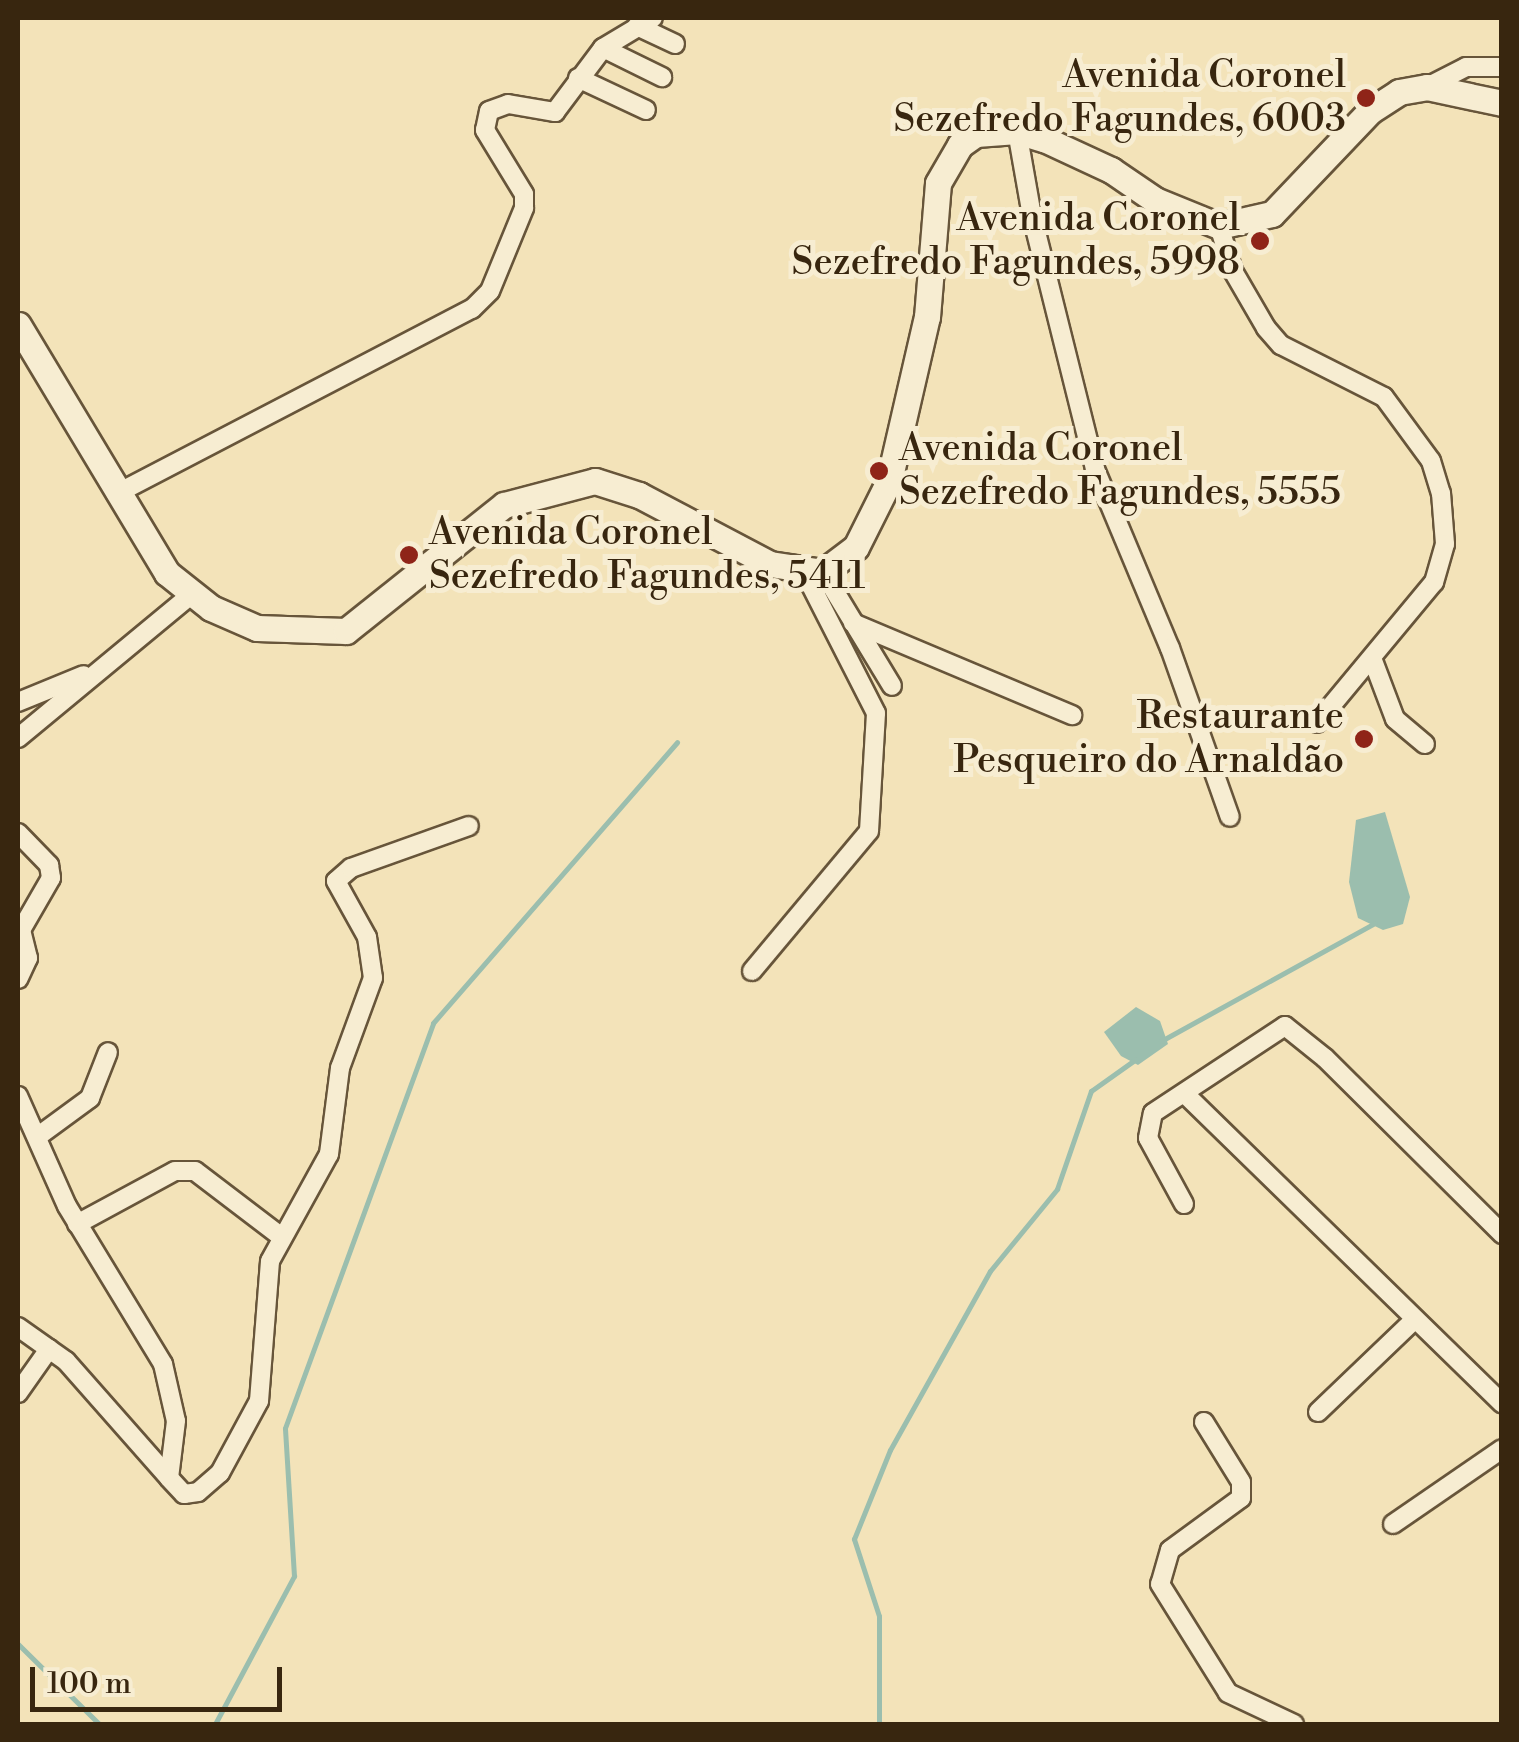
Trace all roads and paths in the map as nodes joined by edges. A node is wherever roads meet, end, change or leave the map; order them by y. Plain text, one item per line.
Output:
1 (645, 22) edge
2 (675, 44) dead end
3 (603, 48) junction
4 (1502, 68) edge
5 (662, 77) dead end
6 (578, 78) junction
7 (1428, 88) junction
8 (1502, 102) edge
9 (646, 110) dead end
10 (1017, 131) junction
11 (1219, 226) junction
12 (18, 325) edge
13 (26, 357) edge
14 (116, 494) junction
15 (813, 571) junction
16 (193, 594) junction
17 (853, 624) junction
18 (1372, 658) junction
19 (103, 668) junction
20 (892, 686) dead end
21 (18, 702) edge
22 (1072, 716) dead end
23 (1317, 722) dead end
24 (18, 738) edge
25 (1425, 744) dead end
26 (1230, 817) dead end
27 (469, 826) dead end
28 (18, 833) edge
29 (752, 971) dead end
30 (18, 979) edge
31 (108, 1052) dead end
32 (1185, 1094) junction
33 (18, 1098) edge
34 (36, 1138) junction
35 (1184, 1204) dead end
36 (77, 1224) junction
37 (279, 1234) junction
38 (1502, 1234) edge
39 (1413, 1321) junction
40 (18, 1327) edge
41 (48, 1349) junction
42 (18, 1393) edge
43 (1502, 1404) edge
44 (1318, 1412) dead end
45 (1204, 1422) dead end
46 (1502, 1449) edge
47 (168, 1478) junction
48 (1393, 1524) dead end
49 (1294, 1724) edge

1 - 2 street
1 - 3 street
3 - 5 street
3 - 6 street
4 - 7 street
6 - 9 street
6 - 14 street
7 - 8 main road
7 - 11 main road
10 - 11 main road
10 - 15 main road
10 - 26 street
11 - 18 street
12 - 13 main road
13 - 14 main road
14 - 16 main road
15 - 16 main road
15 - 17 street
15 - 29 street
16 - 19 street
17 - 20 street
17 - 22 street
18 - 23 street
18 - 25 street
19 - 21 street
19 - 24 street
27 - 37 street
28 - 30 street
31 - 34 street
32 - 35 street
32 - 38 street
32 - 39 street
33 - 34 street
34 - 36 street
36 - 37 street
36 - 47 street
37 - 47 street
39 - 43 street
39 - 44 street
40 - 41 street
41 - 42 street
41 - 47 street
45 - 49 street
46 - 48 street

